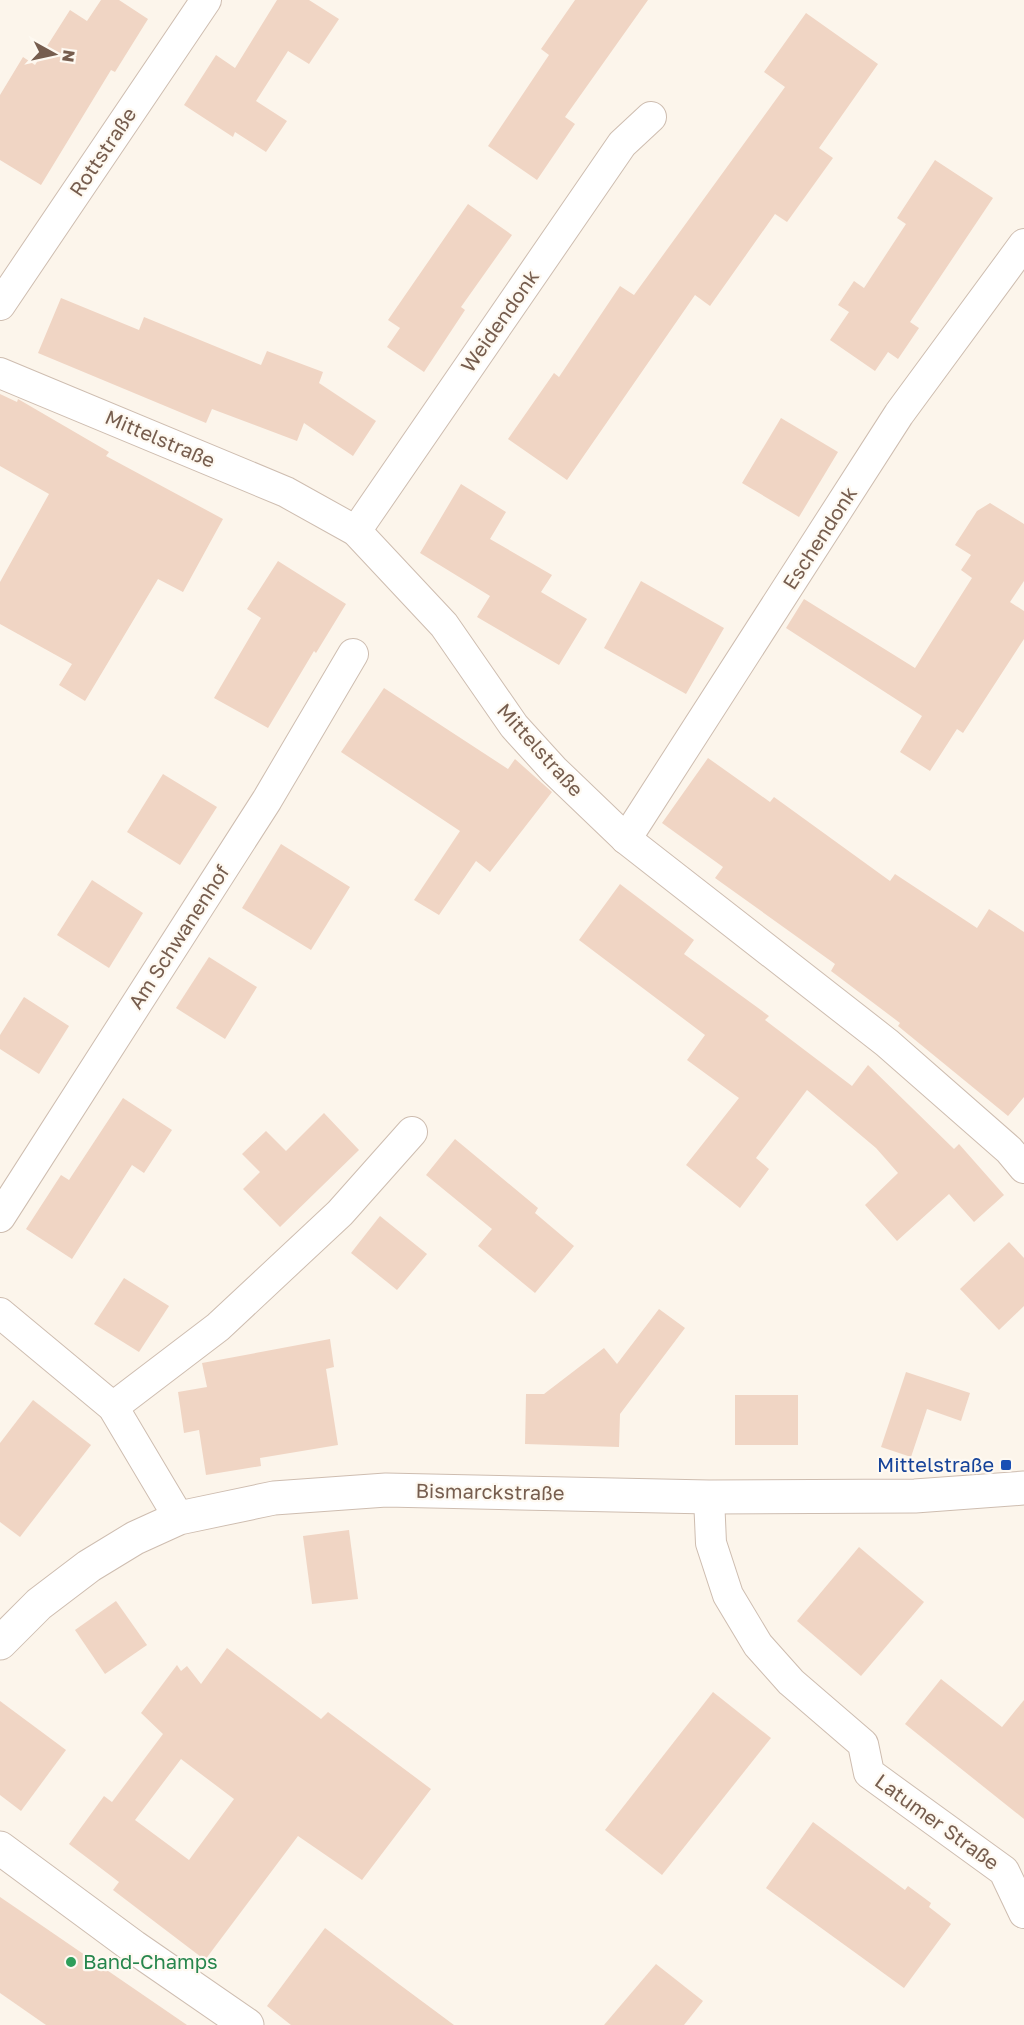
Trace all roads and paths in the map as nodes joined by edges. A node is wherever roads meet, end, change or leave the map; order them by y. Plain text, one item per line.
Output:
1 (206, 0) edge
2 (651, 117) dead end
3 (1024, 244) edge
4 (0, 304) edge
5 (0, 373) edge
6 (356, 531) junction
7 (353, 654) dead end
8 (626, 839) junction
9 (412, 1132) dead end
10 (1024, 1168) edge
11 (0, 1217) edge
12 (0, 1312) edge
13 (113, 1407) junction
14 (1024, 1488) edge
15 (709, 1497) junction
16 (179, 1518) junction
17 (0, 1643) edge
18 (0, 1848) edge
19 (1024, 1913) edge
20 (247, 2025) edge

1 - 4 street, Rottstraße
2 - 6 street, Weidendonk
3 - 8 street, Eschendonk
5 - 6 street, Mittelstraße
6 - 8 street, Mittelstraße
7 - 11 street, Am Schwanenhof
8 - 10 street, Mittelstraße
9 - 13 street
12 - 13 street
13 - 16 street
14 - 15 street, Bismarckstraße
15 - 16 street, Bismarckstraße
15 - 19 street, Latumer Straße
16 - 17 street, Bismarckstraße
18 - 20 street

